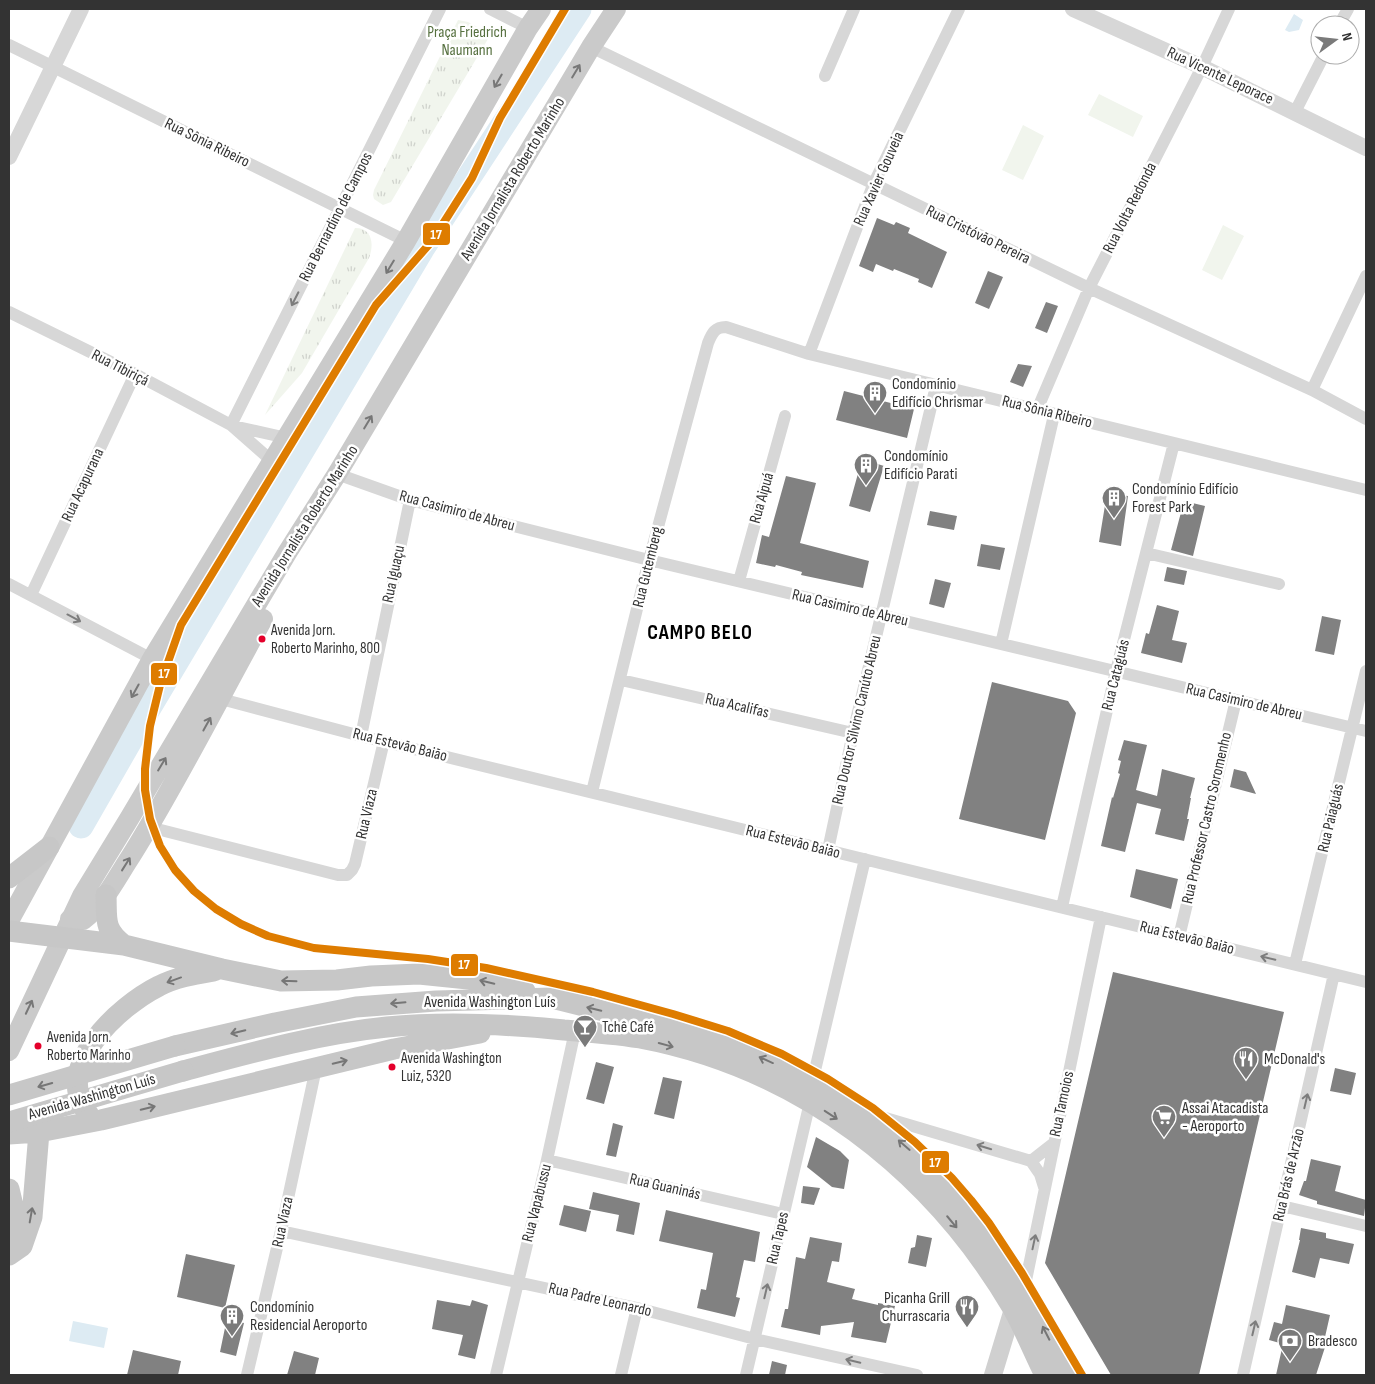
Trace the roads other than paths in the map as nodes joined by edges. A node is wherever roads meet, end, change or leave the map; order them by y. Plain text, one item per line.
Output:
1 (81, 9) edge
2 (440, 9) edge
3 (490, 9) edge
4 (540, 9) edge
5 (616, 9) edge
6 (854, 9) edge
7 (959, 9) edge
8 (1073, 9) edge
9 (1229, 9) edge
10 (528, 28) junction
11 (9, 45) edge
12 (591, 47) junction
13 (1319, 65) edge
14 (53, 67) junction
15 (1202, 67) junction
16 (825, 76) dead end
17 (1296, 112) junction
18 (1366, 148) edge
19 (9, 157) edge
20 (874, 185) junction
21 (340, 208) junction
22 (406, 241) junction
23 (1366, 276) edge
24 (1089, 288) junction
25 (9, 312) edge
26 (708, 343) joint
27 (809, 354) junction
28 (135, 374) junction
29 (936, 386) junction
30 (1312, 390) junction
31 (1037, 410) junction
32 (1054, 415) junction
33 (785, 416) dead end
34 (1366, 419) edge
35 (231, 425) junction
36 (287, 438) junction
37 (1174, 443) junction
38 (273, 462) junction
39 (337, 474) junction
40 (1366, 490) edge
41 (410, 500) junction
42 (287, 553) junction
43 (1146, 553) junction
44 (649, 560) junction
45 (739, 581) junction
46 (9, 584) edge
47 (1278, 584) dead end
48 (31, 595) junction
49 (882, 616) junction
50 (1000, 644) junction
51 (152, 659) junction
52 (1116, 671) junction
53 (1366, 671) edge
54 (621, 680) junction
55 (221, 699) junction
56 (1236, 700) junction
57 (1352, 728) junction
58 (1366, 731) edge
59 (853, 733) junction
60 (361, 736) junction
61 (384, 741) junction
62 (592, 792) junction
63 (149, 827) junction
64 (49, 847) joint
65 (828, 850) junction
66 (864, 859) junction
67 (15, 876) edge
68 (106, 895) junction
69 (1062, 907) junction
70 (1101, 917) junction
71 (9, 921) edge
72 (66, 928) junction
73 (9, 931) edge
74 (1179, 937) junction
75 (124, 945) junction
76 (1296, 964) junction
77 (222, 969) junction
78 (1334, 974) junction
79 (1366, 982) edge
80 (552, 998) junction
81 (514, 1025) junction
82 (576, 1031) junction
83 (9, 1051) edge
84 (316, 1068) junction
85 (811, 1092) junction
86 (9, 1095) edge
87 (856, 1109) junction
88 (101, 1120) junction
89 (9, 1122) edge
90 (39, 1132) junction
91 (9, 1134) edge
92 (1054, 1144) junction
93 (547, 1160) junction
94 (1031, 1161) junction
95 (9, 1189) edge
96 (1044, 1190) junction
97 (1282, 1206) junction
98 (783, 1214) junction
99 (1366, 1226) edge
100 (281, 1231) junction
101 (9, 1236) edge
102 (9, 1256) edge
103 (517, 1282) junction
104 (1024, 1290) junction
105 (637, 1308) junction
106 (1014, 1309) junction
107 (755, 1339) junction
108 (872, 1370) edge
109 (247, 1375) edge
110 (496, 1375) edge
111 (621, 1375) edge
112 (746, 1375) edge
113 (917, 1375) edge
114 (993, 1375) edge
115 (1045, 1375) edge
116 (1067, 1375) edge
117 (1243, 1375) edge

1 - 14 street
2 - 21 street, Rua Bernardino de Campos
3 - 10 street
4 - 10 main road
5 - 12 main road, Avenida Jornalista Roberto Marinho
6 - 16 street
7 - 20 street, Rua Xavier Gouveia
8 - 15 street, Rua Vicente Leporace
9 - 15 street, Rua Volta Redonda
10 -> 22 main road
11 - 14 street, Rua Sônia Ribeiro
12 - 20 street, Rua Cristóvão Pereira
39 -> 12 main road, Avenida Jornalista Roberto Marinho
13 - 17 street
14 - 19 street
14 - 21 street, Rua Sônia Ribeiro
15 - 17 street, Rua Vicente Leporace
15 - 24 street, Rua Volta Redonda
17 - 18 street, Rua Vicente Leporace
20 - 24 street, Rua Cristóvão Pereira
20 - 27 street, Rua Xavier Gouveia
21 - 22 street, Rua Sônia Ribeiro
21 -> 35 street, Rua Bernardino de Campos
22 -> 36 main road
23 - 30 street
24 - 30 street, Rua Cristóvão Pereira
24 - 31 street, Rua Volta Redonda
25 - 28 street, Rua Tibiriçá
26 - 27 street, Rua Sônia Ribeiro
26 - 44 street, Rua Gutemberg
27 - 29 street, Rua Sônia Ribeiro
28 - 35 street, Rua Tibiriçá
28 - 48 street, Rua Acapurana
29 - 31 street, Rua Sônia Ribeiro
29 - 49 street, Rua Doutor Silvino Canúto Abreu
30 - 34 street, Rua Cristóvão Pereira
31 - 32 street, Rua Sônia Ribeiro
32 - 37 street, Rua Sônia Ribeiro
32 - 50 street
33 - 45 street, Rua Aipuá
35 - 36 street, Rua Tibiriçá
35 - 38 street, Rua Tibiriçá
36 - 38 main road
37 - 40 street, Rua Sônia Ribeiro
37 - 43 street, Rua Cataguás
38 - 51 main road
39 - 41 street, Rua Casimiro de Abreu
39 - 42 main road, Avenida Jornalista Roberto Marinho
41 - 44 street, Rua Casimiro de Abreu
41 - 60 street, Rua Iguaçu
42 - 55 main road
72 -> 42 main road, Avenida Jornalista Roberto Marinho
43 - 47 street
43 - 52 street, Rua Cataguás
44 - 45 street, Rua Casimiro de Abreu
44 - 54 street, Rua Gutemberg
45 - 49 street, Rua Casimiro de Abreu
46 - 48 street
48 -> 51 street
49 - 50 street, Rua Casimiro de Abreu
49 - 59 street, Rua Doutor Silvino Canúto Abreu
50 - 52 street, Rua Casimiro de Abreu
51 -> 64 main road
52 - 56 street, Rua Casimiro de Abreu
52 - 69 street, Rua Cataguás
53 - 57 street, Rua Paiaguás
54 - 59 street, Rua Acalifas
54 - 62 street, Rua Gutemberg
55 - 60 street, Rua Estevão Baião
63 -> 55 main road
56 - 57 street, Rua Casimiro de Abreu
56 - 74 street, Rua Professor Castro Soromenho
57 - 58 street, Rua Casimiro de Abreu
57 - 76 street, Rua Paiaguás
59 - 65 street, Rua Doutor Silvino Canúto Abreu
60 - 61 street, Rua Estevão Baião
61 - 62 street, Rua Estevão Baião
61 - 63 street, Rua Viaza
62 - 65 street, Rua Estevão Baião
68 -> 63 main road
64 - 67 highway
65 - 66 street, Rua Estevão Baião
66 - 69 street, Rua Estevão Baião
66 - 85 street, Rua Tapes
67 - 71 main road
68 - 72 main road
68 - 75 highway
69 - 70 street, Rua Estevão Baião
70 - 74 street, Rua Estevão Baião
70 - 92 street, Rua Tamoios
72 - 73 highway
72 - 75 highway
83 -> 72 main road, Avenida Jornalista Roberto Marinho
76 -> 74 street, Rua Estevão Baião
75 - 77 highway
76 - 78 street, Rua Estevão Baião
80 -> 77 highway
77 -> 88 highway
78 - 79 street, Rua Estevão Baião
97 -> 78 street, Rua Brás de Arzão
85 -> 80 highway, Avenida Washington Luís
80 -> 86 highway, Avenida Washington Luís, bridge
81 - 82 highway, Avenida Washington Luís
84 -> 81 highway
81 - 89 highway, Avenida Washington Luís, bridge
82 -> 85 highway, Avenida Washington Luís
82 - 93 street, Rua Vapabussu
88 -> 84 highway
84 - 100 street, Rua Viaza
85 - 87 highway, Avenida Washington Luís
85 - 98 street, Rua Tapes
85 -> 106 highway, Avenida Washington Luís
94 -> 87 street
104 -> 87 highway, Avenida Washington Luís
88 - 90 highway
90 - 91 highway
102 -> 90 highway
92 - 94 street
92 - 96 street, Rua Tamoios
93 - 98 street, Rua Guaninás
93 - 103 street, Rua Vapabussu
94 - 96 street
95 - 101 highway
104 -> 96 street, Rua Tamoios
97 - 99 street
117 -> 97 street, Rua Brás de Arzão
107 -> 98 street, Rua Tapes
100 - 103 street, Rua Padre Leonardo
100 - 109 street, Rua Viaza
103 - 105 street, Rua Padre Leonardo
103 - 110 street, Rua Vapabussu
116 -> 104 highway, Avenida Washington Luís
105 - 107 street, Rua Padre Leonardo
105 - 111 street
106 - 114 main road
106 - 115 highway, Avenida Washington Luís
108 -> 107 street, Rua Padre Leonardo
107 - 112 street, Rua Tapes
108 - 113 street, Rua Padre Leonardo

